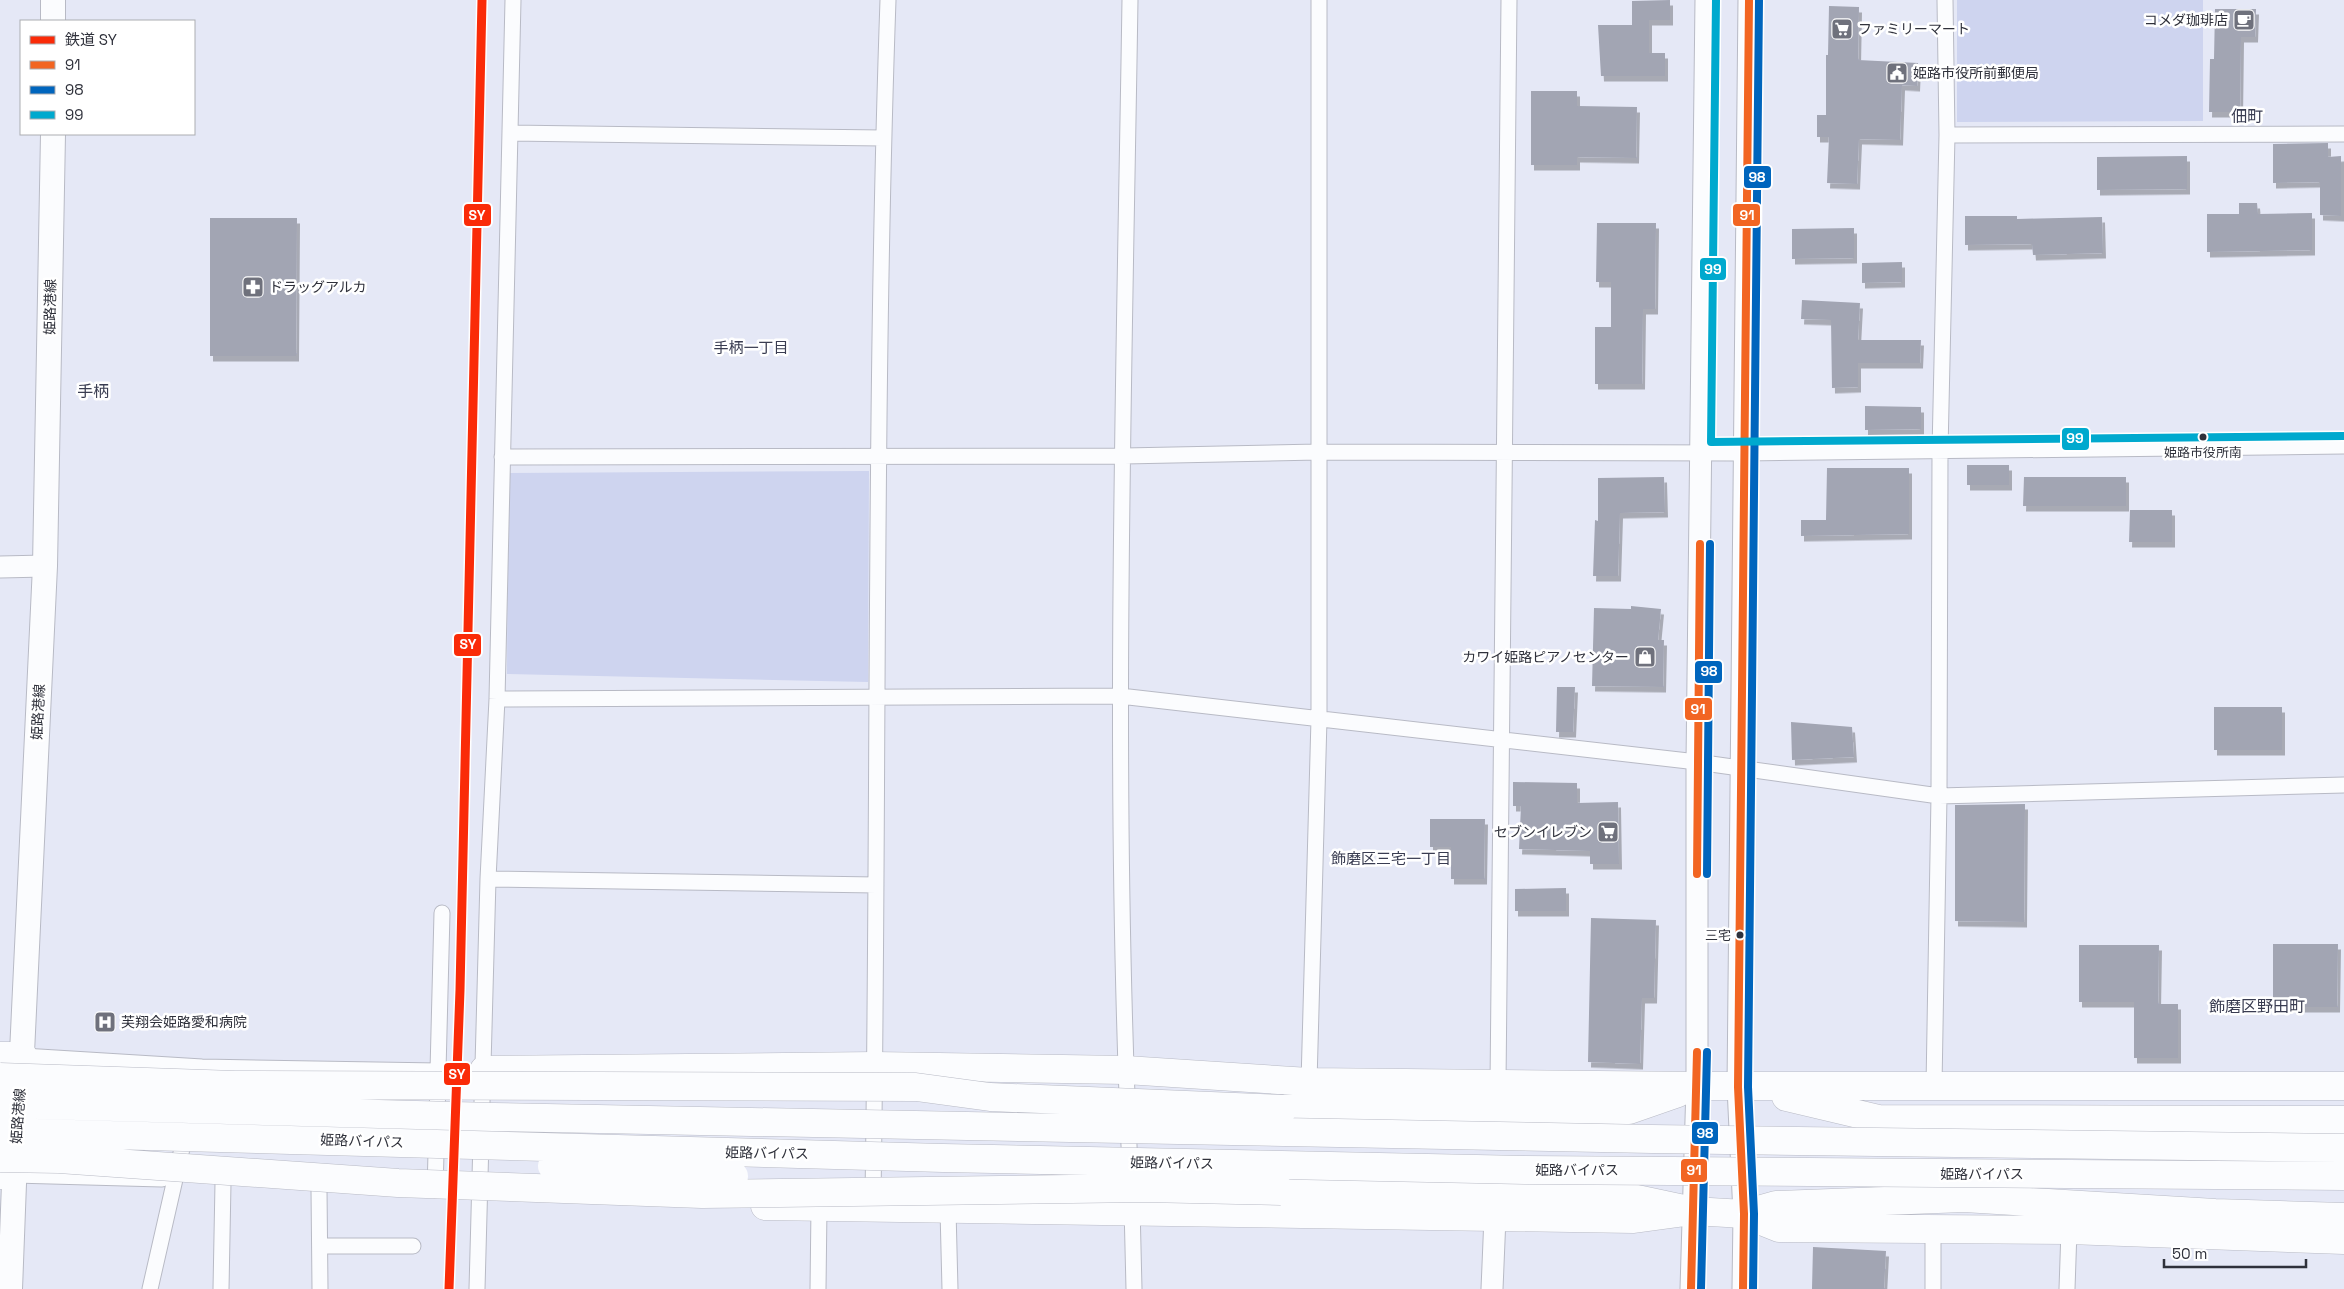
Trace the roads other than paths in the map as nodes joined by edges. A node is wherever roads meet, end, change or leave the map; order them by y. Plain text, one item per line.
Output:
1 (53, 0) edge
2 (513, 0) edge
3 (888, 0) edge
4 (1130, 0) edge
5 (1319, 0) edge
6 (1509, 0) edge
7 (1706, 0) edge
8 (1750, 0) edge
9 (1945, 0) edge
10 (53, 20) edge
11 (510, 133) junction
12 (2344, 134) edge
13 (54, 135) edge
14 (1947, 135) junction
15 (883, 138) junction
16 (2344, 446) edge
17 (1940, 451) junction
18 (1318, 452) junction
19 (1506, 452) junction
20 (1701, 452) junction
21 (1745, 453) junction
22 (1124, 456) junction
23 (502, 457) junction
24 (880, 457) junction
25 (45, 566) junction
26 (0, 567) edge
27 (1120, 696) junction
28 (497, 698) junction
29 (875, 699) junction
30 (1319, 720) junction
31 (1501, 740) junction
32 (1697, 762) junction
33 (1742, 769) junction
34 (2344, 786) edge
35 (1939, 796) junction
36 (488, 879) junction
37 (876, 886) junction
38 (442, 913) dead end
39 (11, 1056) edge
40 (874, 1066) junction
41 (202, 1067) junction
42 (484, 1070) junction
43 (1126, 1070) junction
44 (438, 1071) junction
45 (0, 1077) edge
46 (1309, 1082) junction
47 (1498, 1084) junction
48 (1697, 1086) junction
49 (1738, 1086) junction
50 (1934, 1086) junction
51 (2344, 1086) edge
52 (990, 1097) junction
53 (0, 1104) edge
54 (493, 1117) junction
55 (2344, 1120) edge
56 (0, 1132) edge
57 (505, 1146) junction
58 (2344, 1148) edge
59 (5, 1169) edge
60 (2344, 1176) edge
61 (174, 1180) junction
62 (223, 1183) junction
63 (319, 1189) junction
64 (980, 1190) junction
65 (479, 1199) junction
66 (819, 1207) junction
67 (872, 1208) junction
68 (948, 1210) junction
69 (1693, 1211) junction
70 (1133, 1213) junction
71 (1744, 1214) junction
72 (1495, 1217) junction
73 (2344, 1217) edge
74 (1933, 1228) junction
75 (2070, 1230) junction
76 (2344, 1240) edge
77 (320, 1246) junction
78 (413, 1246) dead end
79 (10, 1289) edge
80 (150, 1289) edge
81 (221, 1289) edge
82 (320, 1289) edge
83 (477, 1289) edge
84 (818, 1289) edge
85 (950, 1289) edge
86 (1134, 1289) edge
87 (1492, 1289) edge
88 (1691, 1289) edge
89 (1743, 1289) edge
90 (1933, 1289) edge
91 (2068, 1289) edge

1 - 10 main road
2 - 11 street
3 - 15 street
4 - 22 street
5 - 18 street
6 - 19 street
7 - 20 street
8 - 21 street
9 - 14 street
11 - 15 street
11 - 23 street
12 - 14 street
13 - 25 main road, 姫路港線
14 - 17 street
15 - 24 street
16 - 17 street
17 - 21 street
17 - 35 street
18 - 19 street
18 - 22 street
18 - 30 street
19 - 20 street
19 - 31 street
20 - 21 street
20 - 32 street
21 - 33 street
22 - 24 street
22 - 27 street
23 - 24 street
23 - 28 street
24 - 29 street
25 - 26 street
25 - 39 main road, 姫路港線
27 - 29 street
27 - 30 street
27 - 43 street
28 - 29 street
28 - 36 street
29 - 37 street
30 - 31 street
30 - 46 street
31 - 32 street
31 - 47 street
32 - 33 street
32 - 48 street
33 - 35 street
33 - 49 street
34 - 35 street
35 - 50 street
36 - 37 street
36 - 42 street
37 - 40 street
38 - 44 street
39 - 41 street
39 - 59 main road, 姫路港線
40 - 42 highway
40 - 43 highway
40 - 67 street
41 - 44 street
41 - 61 street
42 - 65 street
43 - 46 highway
43 - 70 street
44 - 63 street
45 - 52 highway, bridge
46 - 47 highway
47 - 48 highway
48 - 49 highway
48 - 52 highway, bridge
48 - 69 street
49 - 50 highway
49 - 55 highway
49 - 71 street
50 - 51 highway
52 - 54 highway, bridge
53 - 54 highway, 姫路バイパス, bridge
54 - 58 highway, 姫路バイパス, bridge
56 - 57 highway, 姫路バイパス, bridge
57 - 60 highway, 姫路バイパス, bridge
57 - 64 highway, bridge
59 - 61 street
59 - 64 highway, bridge
59 - 79 main road, 姫路港線
61 - 62 street
61 - 80 street
62 - 63 street
62 - 81 street
63 - 77 street
64 - 69 highway, bridge
65 - 66 highway
65 - 83 street
66 - 67 highway
66 - 84 street
67 - 68 highway
68 - 70 highway
68 - 85 street
69 - 71 highway
69 - 72 highway
69 - 88 street
70 - 72 highway
70 - 86 street
71 - 73 highway
71 - 74 highway
71 - 89 street
72 - 87 street
74 - 75 highway
74 - 90 street
75 - 76 highway
75 - 91 street
77 - 78 street
77 - 82 street

